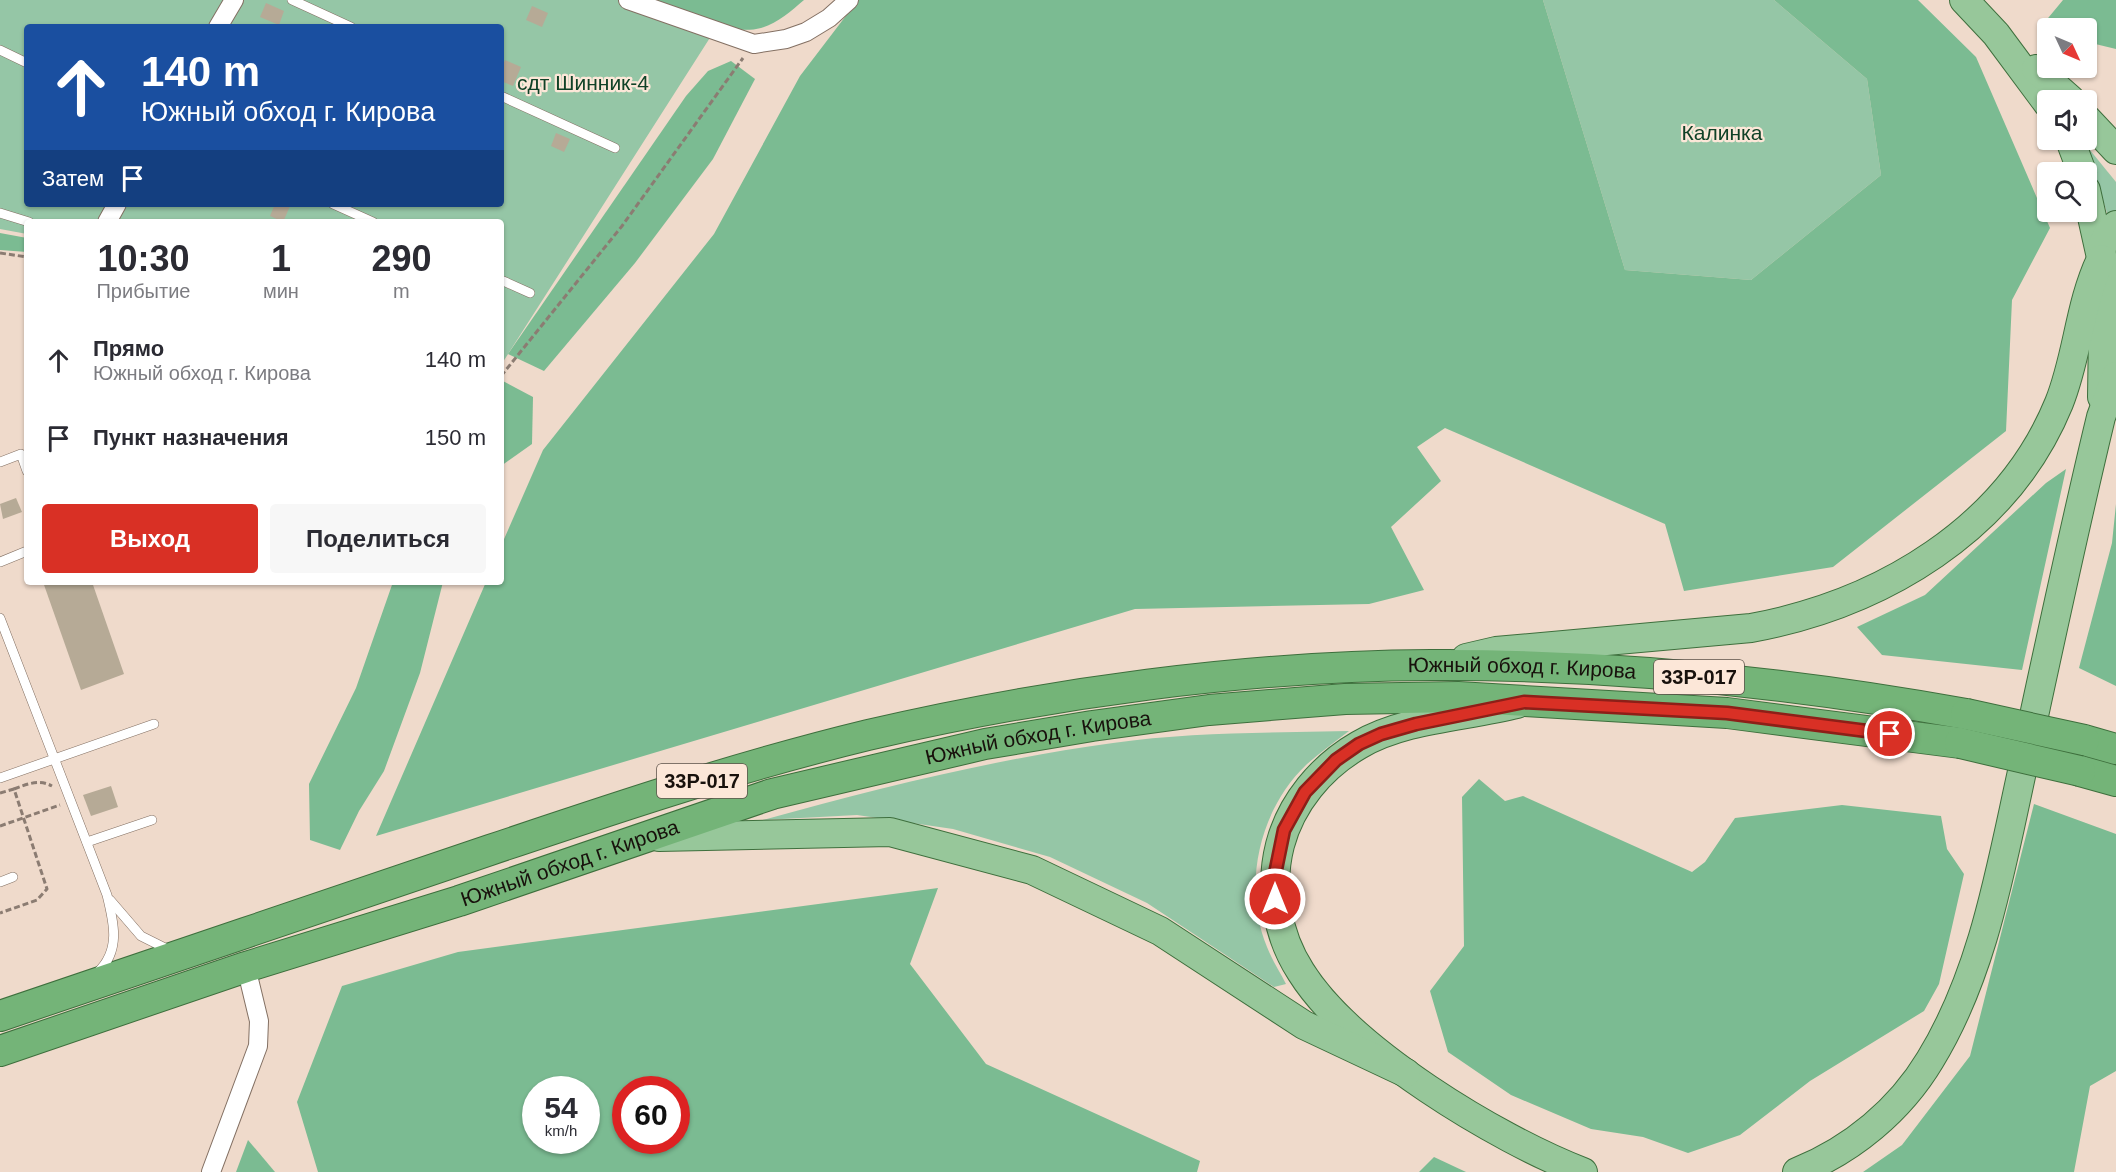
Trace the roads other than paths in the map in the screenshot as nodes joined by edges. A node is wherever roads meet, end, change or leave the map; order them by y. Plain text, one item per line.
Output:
1 (234, 0) edge
2 (292, 0) edge
3 (628, 0) edge
4 (849, 0) edge
5 (1964, 0) edge
6 (220, 24) edge
7 (344, 24) edge
8 (1996, 34) junction
9 (0, 50) edge
10 (24, 62) edge
11 (2038, 90) edge
12 (2060, 90) edge
13 (504, 97) edge
14 (2097, 129) edge
15 (615, 148) dead end
16 (2116, 150) edge
17 (340, 207) edge
18 (0, 213) edge
19 (366, 219) edge
20 (24, 220) edge
21 (2094, 222) edge
22 (2116, 225) edge
23 (2105, 264) edge
24 (504, 281) edge
25 (530, 292) dead end
26 (2116, 376) edge
27 (2101, 417) junction
28 (0, 462) edge
29 (24, 462) edge
30 (24, 552) edge
31 (0, 560) edge
32 (0, 618) edge
33 (1430, 665) junction
34 (1524, 702) junction
35 (154, 724) dead end
36 (2116, 749) edge
37 (55, 758) junction
38 (0, 778) edge
39 (2116, 781) edge
40 (152, 820) dead end
41 (640, 838) junction
42 (87, 842) junction
43 (14, 877) dead end
44 (0, 882) edge
45 (107, 895) junction
46 (181, 953) junction
47 (246, 967) junction
48 (80, 989) junction
49 (0, 1016) edge
50 (0, 1051) edge
51 (1406, 1073) junction
52 (211, 1172) edge
53 (1583, 1172) edge
54 (1797, 1172) edge

1 - 6 street
2 - 7 lane
3 - 4 street
5 - 8 main road
8 - 11 main road
8 - 12 main road
9 - 10 lane
13 - 15 lane
14 - 16 main road
17 - 19 lane
18 - 20 lane
21 - 23 main road
22 - 23 main road
23 - 27 main road
23 - 33 main road
24 - 25 lane
26 - 27 main road
27 - 54 main road
28 - 29 lane
30 - 31 lane
32 - 37 lane
33 - 36 highway, Южный обход г. Кирова / 33Р-017, bridge
33 - 46 highway, Южный обход г. Кирова / 33Р-017
34 - 39 highway, Южный обход г. Кирова / 33Р-017, bridge
34 - 41 highway, Южный обход г. Кирова / 33Р-017
34 - 51 main road
35 - 37 lane
37 - 38 lane
37 - 42 lane
40 - 42 lane
41 - 47 highway, Южный обход г. Кирова / 33Р-017
41 - 51 main road
42 - 45 lane
43 - 44 lane
45 - 46 lane
45 - 48 lane
46 - 48 highway, Южный обход г. Кирова / 33Р-017
47 - 50 highway, Южный обход г. Кирова / 33Р-017
47 - 52 street
48 - 49 highway, Южный обход г. Кирова / 33Р-017
51 - 53 main road

